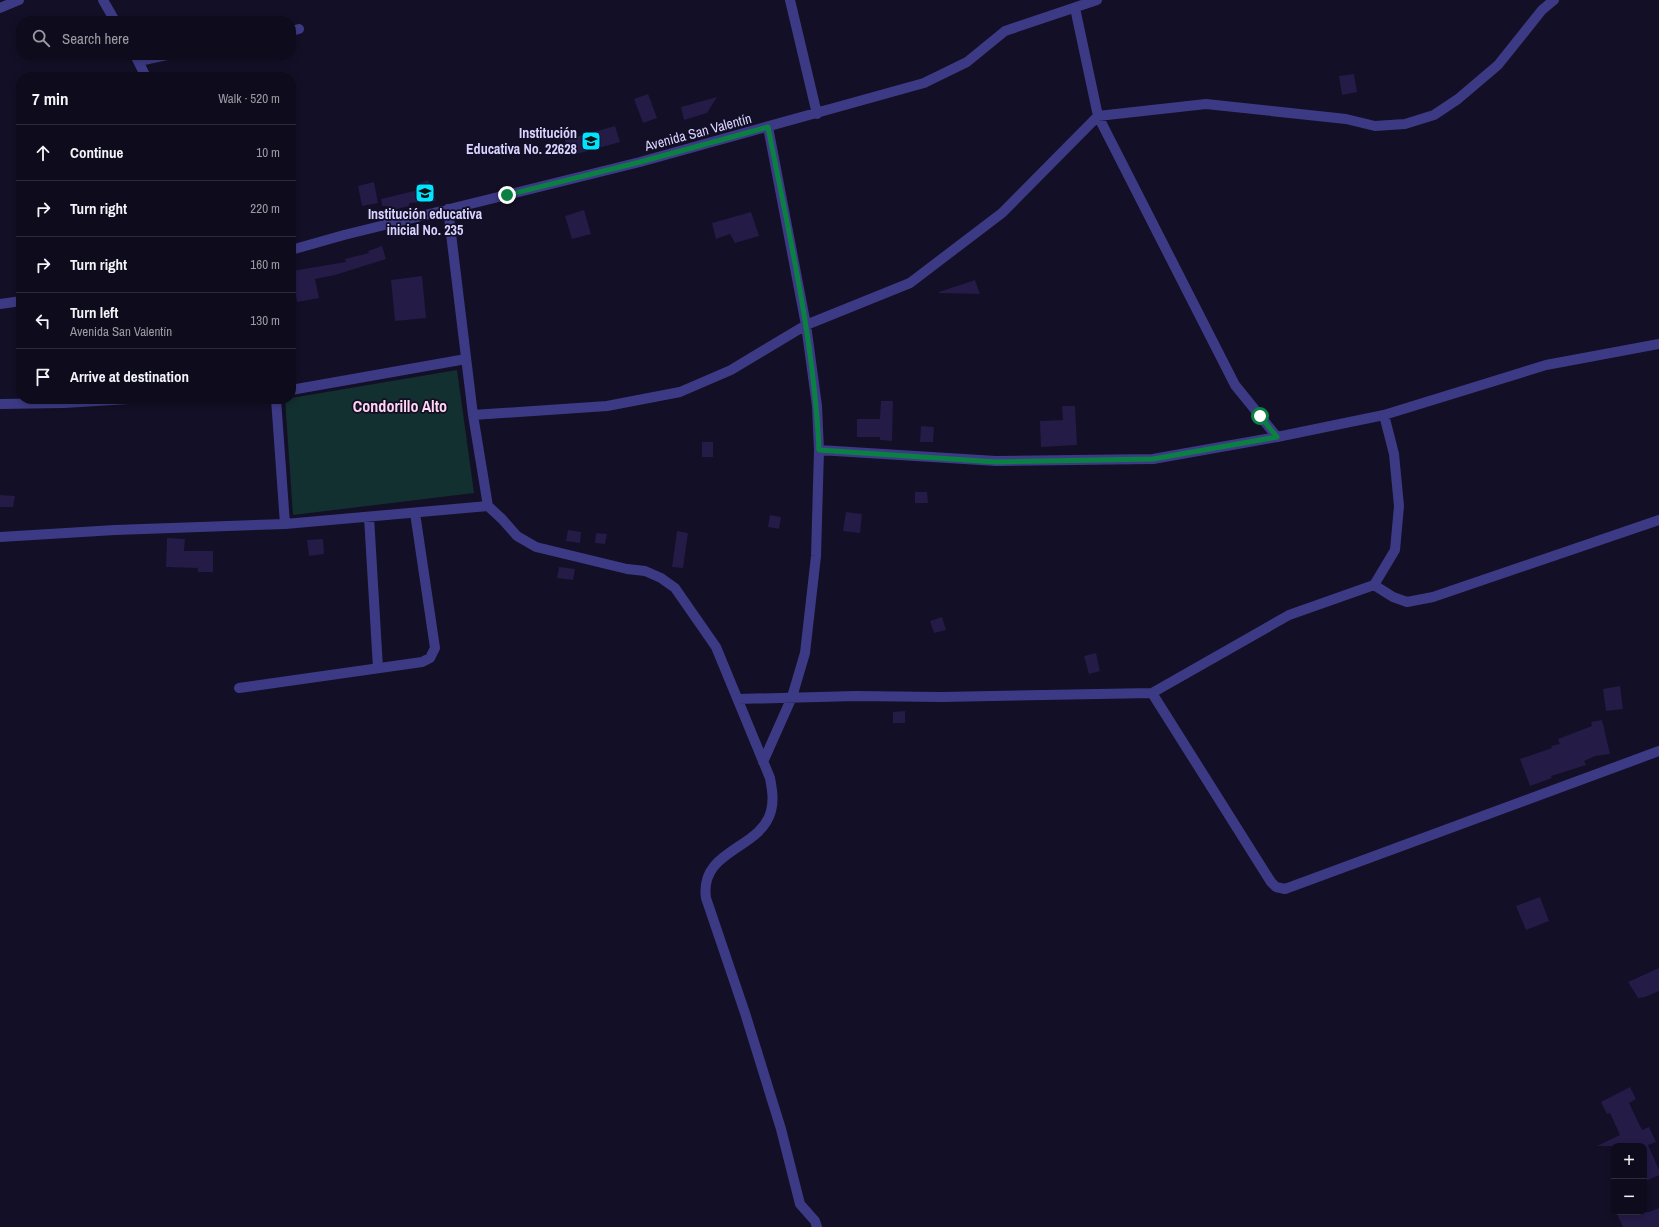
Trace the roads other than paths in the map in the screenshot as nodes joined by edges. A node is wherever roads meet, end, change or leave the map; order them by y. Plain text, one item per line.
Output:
1 (19, 0) edge
2 (103, 0) edge
3 (790, 0) edge
4 (1097, 0) edge
5 (1554, 0) edge
6 (0, 8) edge
7 (1075, 8) junction
8 (112, 16) edge
9 (138, 60) edge
10 (144, 72) edge
11 (817, 114) junction
12 (1098, 116) junction
13 (768, 127) junction
14 (448, 209) junction
15 (296, 249) edge
16 (16, 302) edge
17 (0, 304) edge
18 (806, 325) junction
19 (1659, 344) edge
20 (466, 359) junction
21 (296, 389) edge
22 (0, 404) edge
23 (16, 404) edge
24 (276, 404) edge
25 (473, 415) junction
26 (1384, 415) junction
27 (1277, 437) junction
28 (819, 450) junction
29 (488, 506) junction
30 (415, 513) junction
31 (369, 517) junction
32 (1659, 520) edge
33 (285, 524) junction
34 (0, 537) edge
35 (1374, 586) junction
36 (378, 668) junction
37 (239, 688) dead end
38 (1152, 693) junction
39 (792, 697) junction
40 (738, 699) junction
41 (1659, 751) edge
42 (763, 762) junction
43 (817, 1227) edge

1 - 6 street
2 - 8 street
3 - 11 street
4 - 7 street, Avenida San Valentín
5 - 12 street
7 - 11 street, Avenida San Valentín
7 - 12 street
9 - 10 street
11 - 13 street, Avenida San Valentín
12 - 18 street
12 - 27 street
13 - 14 street, Avenida San Valentín
13 - 18 street
14 - 15 street, Avenida San Valentín
14 - 20 street
16 - 17 street
18 - 25 street
18 - 28 street
19 - 26 street
20 - 21 street
20 - 25 street
22 - 23 street
24 - 33 street
25 - 29 street
26 - 27 street
26 - 35 street
27 - 28 street
28 - 39 street
29 - 30 street
29 - 40 street
30 - 31 street
30 - 36 street
31 - 33 street
31 - 36 street
32 - 35 street
33 - 34 street
35 - 38 street
36 - 37 street
38 - 39 street
38 - 41 street
39 - 40 street
39 - 42 street
40 - 42 street
42 - 43 street

